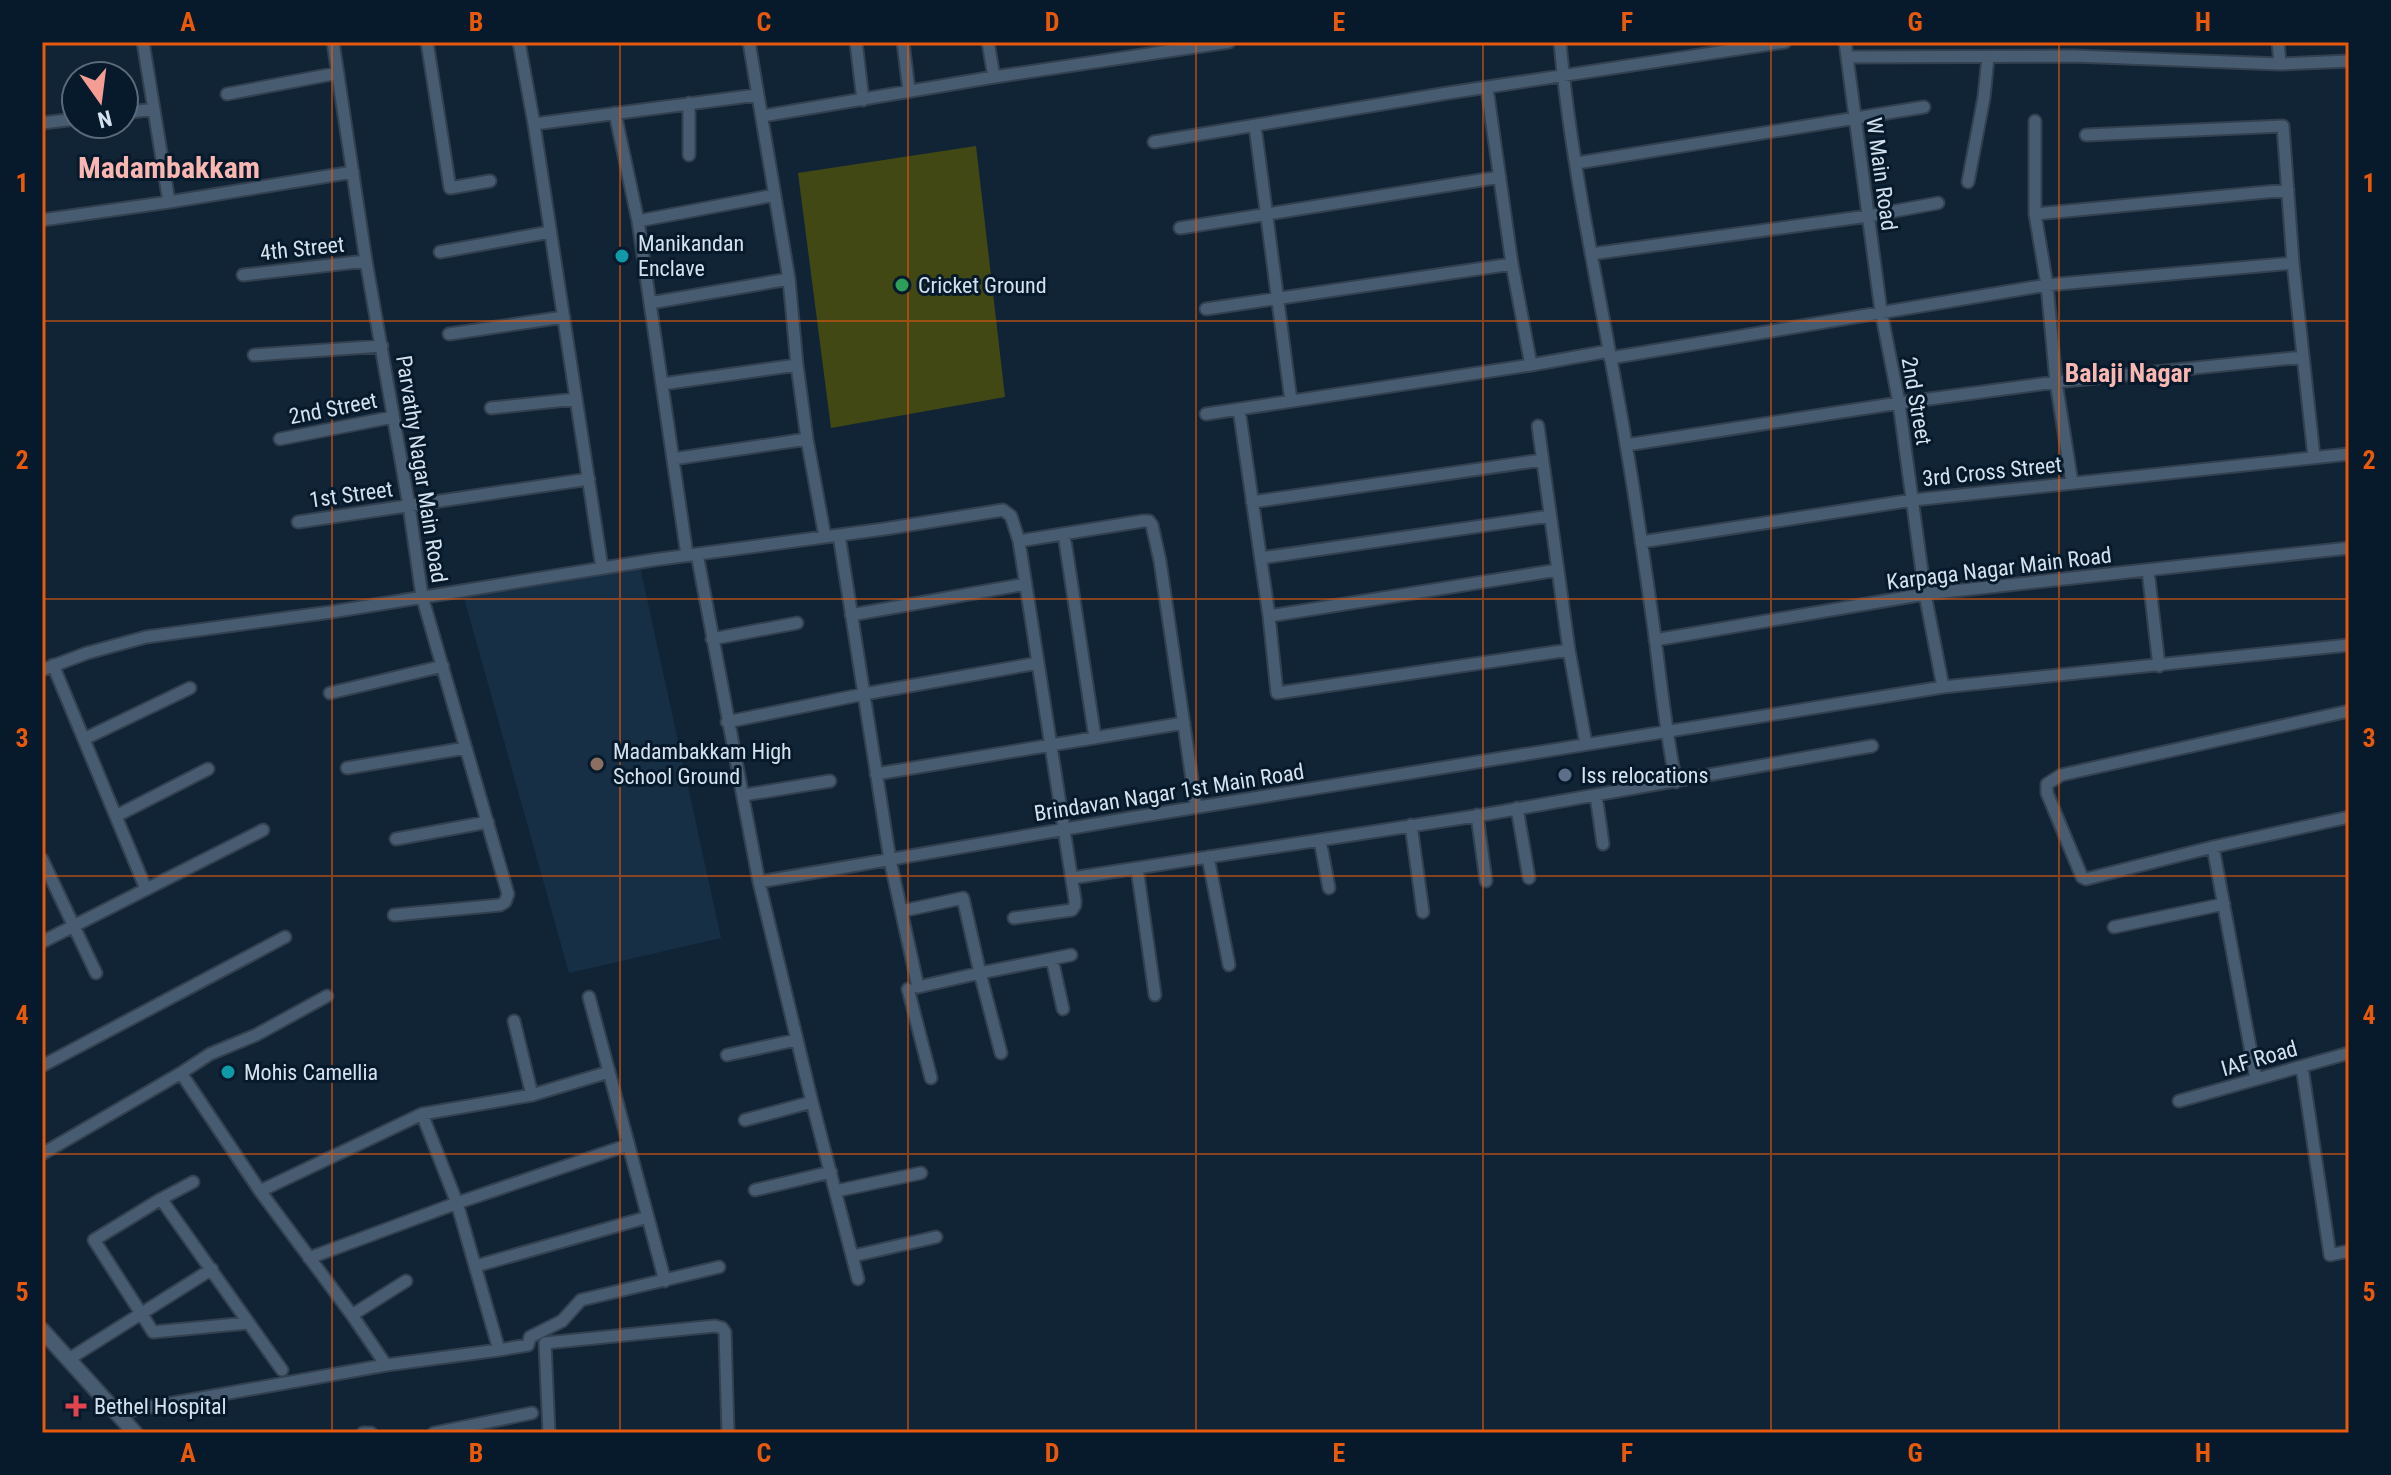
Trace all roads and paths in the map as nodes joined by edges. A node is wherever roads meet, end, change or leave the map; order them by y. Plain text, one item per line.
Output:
1 (143, 42) edge
2 (333, 42) edge
3 (427, 42) edge
4 (519, 42) edge
5 (749, 42) edge
6 (856, 42) edge
7 (903, 42) edge
8 (988, 42) edge
9 (1229, 42) edge
10 (1560, 42) edge
11 (1785, 42) edge
12 (1845, 42) edge
13 (2073, 42) edge
14 (2278, 42) edge
15 (2074, 56) junction
16 (1847, 57) junction
17 (1988, 57) junction
18 (2349, 61) edge
19 (2280, 64) junction
20 (338, 73) junction
21 (994, 77) junction
22 (1563, 77) junction
23 (1487, 88) junction
24 (909, 91) junction
25 (227, 94) dead end
26 (757, 95) junction
27 (863, 100) junction
28 (689, 103) junction
29 (1924, 107) dead end
30 (154, 109) junction
31 (140, 111) edge
32 (615, 113) junction
33 (762, 116) junction
34 (1854, 119) junction
35 (2035, 121) dead end
36 (534, 124) junction
37 (1255, 126) junction
38 (2086, 135) dead end
39 (1154, 142) dead end
40 (689, 155) dead end
41 (1577, 163) junction
42 (353, 172) junction
43 (1500, 177) junction
44 (490, 181) dead end
45 (1968, 182) dead end
46 (2288, 190) junction
47 (775, 195) junction
48 (169, 202) junction
49 (1938, 203) dead end
50 (2035, 214) junction
51 (1267, 215) junction
52 (1868, 216) junction
53 (42, 220) edge
54 (638, 221) junction
55 (1180, 228) dead end
56 (550, 232) junction
57 (440, 252) dead end
58 (1591, 254) junction
59 (366, 261) junction
60 (2293, 263) junction
61 (1512, 264) junction
62 (243, 275) dead end
63 (789, 279) junction
64 (2047, 285) junction
65 (1278, 298) junction
66 (650, 303) junction
67 (1206, 309) dead end
68 (1881, 311) junction
69 (564, 317) junction
70 (449, 334) dead end
71 (382, 346) junction
72 (1610, 354) junction
73 (254, 355) dead end
74 (2303, 357) junction
75 (797, 365) junction
76 (1531, 365) junction
77 (2056, 382) junction
78 (662, 384) junction
79 (576, 399) junction
80 (1291, 401) junction
81 (1899, 403) junction
82 (491, 408) dead end
83 (1239, 409) junction
84 (1206, 414) dead end
85 (393, 417) junction
86 (1538, 426) dead end
87 (280, 439) dead end
88 (807, 439) junction
89 (1626, 445) junction
90 (2349, 454) edge
91 (2314, 457) junction
92 (673, 459) junction
93 (1542, 460) junction
94 (589, 479) junction
95 (2072, 483) junction
96 (1913, 500) junction
97 (1252, 502) junction
98 (409, 506) junction
99 (1550, 516) junction
100 (298, 522) dead end
101 (1064, 534) junction
102 (839, 535) junction
103 (825, 537) junction
104 (1019, 541) junction
105 (1641, 542) junction
106 (2349, 548) edge
107 (692, 555) junction
108 (1261, 558) junction
109 (602, 568) junction
110 (1558, 570) junction
111 (2148, 570) junction
112 (1026, 584) junction
113 (1925, 594) junction
114 (422, 596) junction
115 (851, 615) junction
116 (1269, 616) junction
117 (797, 623) dead end
118 (712, 639) junction
119 (1655, 640) junction
120 (2349, 645) edge
121 (1569, 650) junction
122 (1038, 663) junction
123 (443, 666) junction
124 (2159, 666) junction
125 (48, 668) edge
126 (1943, 687) junction
127 (190, 688) dead end
128 (330, 693) dead end
129 (864, 694) junction
130 (2349, 711) edge
131 (727, 722) junction
132 (1184, 723) junction
133 (1665, 731) junction
134 (1095, 738) junction
135 (84, 739) junction
136 (1586, 744) junction
137 (1051, 745) junction
138 (1872, 746) dead end
139 (466, 748) junction
140 (347, 768) dead end
141 (208, 769) dead end
142 (876, 774) junction
143 (830, 781) dead end
144 (1676, 782) junction
145 (744, 795) junction
146 (1596, 795) junction
147 (1196, 807) junction
148 (1517, 808) junction
149 (1477, 815) junction
150 (116, 816) junction
151 (2349, 817) edge
152 (488, 822) junction
153 (1411, 825) junction
154 (1064, 829) junction
155 (263, 830) dead end
156 (396, 839) dead end
157 (1320, 840) junction
158 (1603, 844) dead end
159 (2213, 847) junction
160 (1208, 857) junction
161 (42, 859) edge
162 (890, 860) junction
163 (1137, 868) junction
164 (1072, 878) junction
165 (1529, 878) dead end
166 (1486, 881) dead end
167 (759, 882) junction
168 (1329, 888) dead end
169 (146, 889) junction
170 (2224, 904) junction
171 (902, 911) junction
172 (1423, 912) dead end
173 (394, 915) dead end
174 (1014, 918) dead end
175 (72, 926) junction
176 (2114, 927) dead end
177 (285, 937) dead end
178 (42, 942) edge
179 (1071, 955) dead end
180 (1052, 959) junction
181 (1229, 965) dead end
182 (96, 973) dead end
183 (980, 973) junction
184 (908, 989) junction
185 (1155, 995) dead end
186 (327, 996) dead end
187 (589, 997) dead end
188 (1063, 1009) dead end
189 (514, 1021) dead end
190 (796, 1040) junction
191 (1001, 1053) dead end
192 (2349, 1053) edge
193 (727, 1055) dead end
194 (42, 1066) edge
195 (2302, 1067) junction
196 (609, 1072) junction
197 (181, 1073) junction
198 (931, 1078) dead end
199 (2256, 1079) junction
200 (532, 1095) junction
201 (2179, 1101) dead end
202 (812, 1102) junction
203 (422, 1114) junction
204 (745, 1120) dead end
205 (628, 1145) junction
206 (42, 1154) edge
207 (831, 1172) junction
208 (921, 1173) dead end
209 (193, 1182) dead end
210 (755, 1190) dead end
211 (260, 1191) junction
212 (836, 1191) junction
213 (161, 1199) junction
214 (457, 1203) junction
215 (648, 1217) junction
216 (936, 1237) dead end
217 (2349, 1251) edge
218 (853, 1256) junction
219 (309, 1258) junction
220 (476, 1266) junction
221 (719, 1267) dead end
222 (212, 1269) junction
223 (858, 1279) dead end
224 (406, 1281) dead end
225 (665, 1281) junction
226 (141, 1313) junction
227 (352, 1315) junction
228 (248, 1323) junction
229 (42, 1330) edge
230 (499, 1350) junction
231 (69, 1359) junction
232 (386, 1365) junction
233 (282, 1370) dead end
234 (117, 1413) junction
235 (532, 1413) dead end
236 (135, 1433) edge
237 (363, 1433) edge
238 (371, 1433) edge
239 (434, 1433) edge
240 (549, 1433) edge
241 (728, 1433) edge

1 - 30 street
2 - 20 street, Parvathy Nagar Main Road
3 - 44 street
4 - 36 street
5 - 26 street
6 - 27 street
7 - 24 street
8 - 21 street
9 - 21 street
10 - 22 street
11 - 22 street
12 - 16 street, W Main Road
13 - 15 street
14 - 19 street
15 - 17 street
15 - 19 street
16 - 17 street
16 - 34 street, W Main Road
17 - 45 street
18 - 19 street
20 - 25 street
20 - 42 street, Parvathy Nagar Main Road
21 - 24 street
22 - 23 street
22 - 41 street
23 - 37 street
23 - 43 street
24 - 27 street
26 - 28 street
26 - 33 street
27 - 33 street
28 - 32 street
28 - 40 street
29 - 34 street
30 - 31 street
30 - 48 street
32 - 36 street
32 - 54 street
33 - 47 street
34 - 41 street
34 - 52 street, W Main Road
35 - 50 street
36 - 56 street
37 - 39 street
37 - 51 street
38 - 46 street
41 - 58 street
42 - 48 street
42 - 59 street, Parvathy Nagar Main Road
43 - 51 street
43 - 61 street
46 - 50 street
46 - 60 street
47 - 54 street
47 - 63 street
48 - 53 street
49 - 52 street
50 - 64 street
51 - 55 street
51 - 65 street
52 - 58 street
52 - 68 street, W Main Road
54 - 66 street
56 - 57 street
56 - 69 street
58 - 72 street
59 - 62 street, 4th Street
59 - 71 street, Parvathy Nagar Main Road
60 - 64 street
60 - 74 street
61 - 65 street
61 - 76 street
63 - 66 street
63 - 75 street
64 - 68 street
64 - 77 street
65 - 67 street
65 - 80 street
66 - 78 street
68 - 72 street
68 - 81 street, 2nd Street
69 - 70 street
69 - 79 street
71 - 73 street
71 - 85 street, Parvathy Nagar Main Road
72 - 76 street
72 - 89 street
74 - 77 street
74 - 91 street
75 - 78 street
75 - 88 street
76 - 80 street
77 - 81 street
77 - 95 street
78 - 92 street
79 - 82 street
79 - 94 street
80 - 83 street
81 - 89 street
81 - 96 street, 2nd Street
83 - 84 street
83 - 97 street
85 - 87 street, 2nd Street
85 - 98 street, Parvathy Nagar Main Road
86 - 93 street
88 - 92 street
88 - 103 street
89 - 105 street
90 - 91 street, 3rd Cross Street
91 - 95 street, 3rd Cross Street
92 - 107 street
93 - 97 street
93 - 99 street
94 - 98 street, 1st Street
94 - 109 street
95 - 96 street, 3rd Cross Street
96 - 105 street, 3rd Cross Street
96 - 113 street, 2nd Street
97 - 108 street
98 - 100 street, 1st Street
98 - 114 street, Parvathy Nagar Main Road
99 - 108 street
99 - 110 street
101 - 104 street
101 - 132 street
101 - 134 street
102 - 103 street
102 - 104 street
102 - 115 street
103 - 107 street
104 - 112 street
105 - 119 street
106 - 111 street, Karpaga Nagar Main Road
107 - 109 street
107 - 118 street
108 - 116 street
109 - 114 street
110 - 116 street
110 - 121 street
111 - 113 street, Karpaga Nagar Main Road
111 - 124 street
112 - 115 street
112 - 122 street
113 - 119 street, Karpaga Nagar Main Road
113 - 126 street, 2nd Street
114 - 123 street, Parvathy Nagar Main Road
114 - 125 street
115 - 129 street
116 - 121 street
117 - 118 street
118 - 131 street
119 - 133 street
120 - 124 street, Brindavan Nagar 1st Main Road
121 - 136 street
122 - 129 street
122 - 137 street
123 - 128 street
123 - 139 street, Parvathy Nagar Main Road
124 - 126 street, Brindavan Nagar 1st Main Road
125 - 135 street
126 - 133 street, Brindavan Nagar 1st Main Road
127 - 135 street
129 - 131 street
129 - 142 street
130 - 159 street
131 - 145 street
132 - 134 street
132 - 147 street
133 - 136 street, Brindavan Nagar 1st Main Road
133 - 144 street
134 - 137 street
135 - 150 street
136 - 147 street, Brindavan Nagar 1st Main Road
137 - 142 street
137 - 154 street
138 - 144 street
139 - 140 street
139 - 152 street, Parvathy Nagar Main Road
141 - 150 street
142 - 162 street
143 - 145 street
144 - 146 street
145 - 167 street
146 - 148 street
146 - 158 street
147 - 154 street, Brindavan Nagar 1st Main Road
148 - 149 street
148 - 165 street
149 - 153 street
149 - 166 street
150 - 169 street
151 - 159 street
152 - 156 street
152 - 173 street, Parvathy Nagar Main Road
153 - 157 street
153 - 172 street
154 - 162 street, Brindavan Nagar 1st Main Road
154 - 164 street
155 - 169 street
157 - 160 street
157 - 168 street
159 - 170 street
160 - 163 street
160 - 181 street
161 - 175 street
162 - 167 street, Brindavan Nagar 1st Main Road
162 - 171 street
163 - 164 street
163 - 185 street
164 - 174 street
167 - 190 street
169 - 175 street
170 - 176 street
170 - 199 street
171 - 183 street
171 - 184 street
175 - 178 street
175 - 182 street
177 - 194 street
179 - 180 street
180 - 183 street
180 - 188 street
183 - 184 street
183 - 191 street
184 - 198 street
186 - 197 street
187 - 196 street
189 - 200 street
190 - 193 street
190 - 202 street
192 - 195 street, IAF Road
195 - 199 street, IAF Road
195 - 217 street
196 - 200 street
196 - 205 street
197 - 206 street
197 - 211 street
199 - 201 street, IAF Road
200 - 203 street
202 - 204 street
202 - 207 street
203 - 211 street
203 - 214 street
205 - 214 street
205 - 215 street
207 - 210 street
207 - 212 street
208 - 212 street
209 - 213 street
211 - 219 street
212 - 218 street
213 - 222 street
213 - 226 street
214 - 219 street
214 - 220 street
215 - 220 street
215 - 225 street
216 - 218 street
218 - 223 street
219 - 227 street
220 - 230 street
221 - 225 street
222 - 226 street
222 - 228 street
224 - 227 street
225 - 230 street
226 - 228 street
226 - 231 street
227 - 232 street
228 - 233 street
229 - 231 street
230 - 232 street
231 - 234 street
232 - 234 street
234 - 236 street
235 - 239 street
237 - 238 street
240 - 241 street

